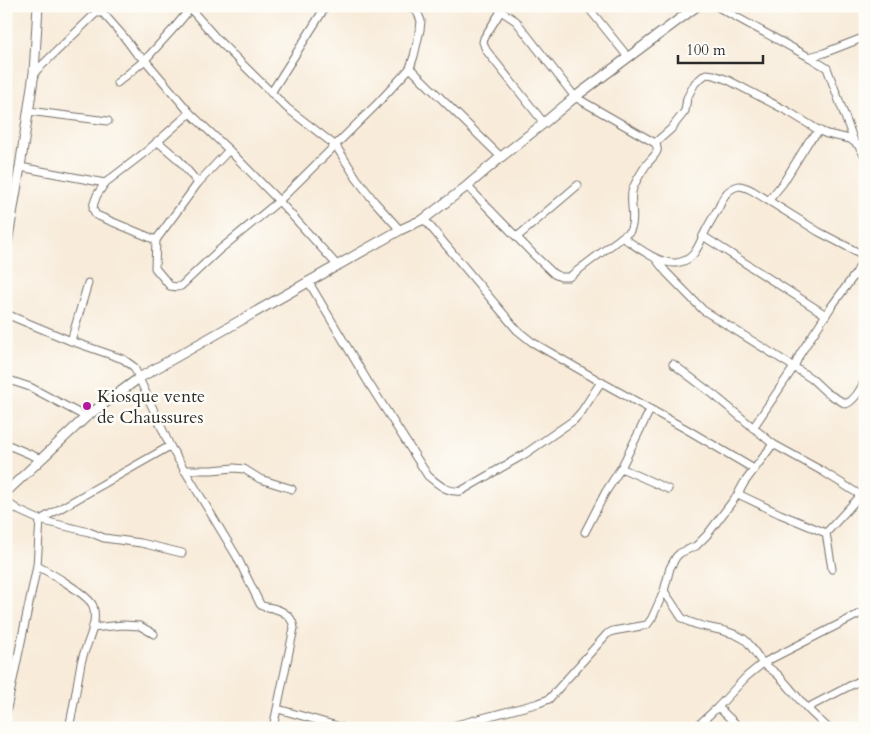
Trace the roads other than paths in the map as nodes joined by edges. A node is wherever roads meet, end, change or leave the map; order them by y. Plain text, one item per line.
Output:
1 (38, 6) edge
2 (326, 6) edge
3 (408, 6) edge
4 (697, 6) edge
5 (716, 6) edge
6 (590, 7) edge
7 (189, 8) edge
8 (417, 9) edge
9 (499, 9) edge
10 (865, 36) edge
11 (628, 57) junction
12 (809, 57) junction
13 (145, 60) junction
14 (410, 68) junction
15 (34, 73) junction
16 (117, 83) dead end
17 (271, 93) junction
18 (575, 97) junction
19 (28, 111) junction
20 (190, 113) junction
21 (108, 121) dead end
22 (544, 123) junction
23 (820, 131) junction
24 (157, 141) junction
25 (854, 141) junction
26 (655, 143) junction
27 (336, 146) junction
28 (230, 150) junction
29 (865, 156) edge
30 (501, 157) junction
31 (20, 166) junction
32 (105, 183) junction
33 (198, 183) junction
34 (467, 186) junction
35 (578, 186) dead end
36 (769, 200) junction
37 (279, 201) junction
38 (9, 214) edge
39 (424, 219) junction
40 (400, 230) junction
41 (622, 236) junction
42 (703, 236) junction
43 (516, 237) junction
44 (156, 240) junction
45 (6, 248) edge
46 (865, 256) edge
47 (654, 258) junction
48 (337, 265) junction
49 (308, 282) junction
50 (88, 283) dead end
51 (6, 314) edge
52 (826, 315) junction
53 (71, 341) junction
54 (673, 364) dead end
55 (794, 366) junction
56 (139, 378) junction
57 (6, 379) edge
58 (865, 380) edge
59 (601, 382) junction
60 (650, 410) junction
61 (86, 416) junction
62 (753, 428) junction
63 (6, 444) edge
64 (773, 444) junction
65 (170, 446) junction
66 (41, 459) junction
67 (621, 468) junction
68 (184, 470) junction
69 (754, 470) junction
70 (292, 489) dead end
71 (668, 489) dead end
72 (6, 492) edge
73 (738, 494) junction
74 (863, 495) edge
75 (6, 502) edge
76 (40, 520) junction
77 (585, 532) dead end
78 (826, 534) junction
79 (182, 553) dead end
80 (37, 566) junction
81 (832, 569) dead end
82 (664, 591) junction
83 (865, 611) edge
84 (92, 628) junction
85 (154, 634) dead end
86 (763, 663) junction
87 (865, 678) edge
88 (7, 703) edge
89 (718, 707) junction
90 (278, 708) junction
91 (807, 708) junction
92 (6, 713) edge
93 (341, 727) edge
94 (69, 728) edge
95 (273, 728) edge
96 (449, 728) edge
97 (695, 728) edge
98 (740, 728) edge
99 (828, 728) edge

1 - 15 street
2 - 17 street
3 - 8 street
4 - 11 street
5 - 12 street
6 - 11 street
7 - 13 street
7 - 17 street
8 - 14 street
9 - 18 street
9 - 22 street
10 - 12 street
11 - 18 street
12 - 25 street
13 - 15 street
13 - 16 street
13 - 20 street
14 - 27 street
14 - 30 street
15 - 19 street
17 - 27 street
18 - 22 street
18 - 26 street
19 - 21 street
19 - 31 street
20 - 24 street
20 - 28 street
22 - 30 street
23 - 25 street
23 - 26 street
23 - 36 street
24 - 32 street
24 - 33 street
25 - 29 street
26 - 41 street
27 - 37 street
27 - 40 street
28 - 33 street
28 - 37 street
30 - 34 street
31 - 32 street
31 - 38 street
32 - 44 street
33 - 44 street
34 - 39 street
34 - 43 street
35 - 43 street
36 - 42 street
36 - 46 street
37 - 44 street
37 - 48 street
38 - 45 street
39 - 40 street
39 - 59 street
40 - 48 street
41 - 43 street
41 - 47 street
42 - 47 street
42 - 52 street
46 - 52 street
47 - 55 street
48 - 49 street
49 - 56 street
49 - 59 street
50 - 53 street
51 - 53 street
52 - 55 street
53 - 56 street
54 - 62 street
55 - 58 street
55 - 62 street
56 - 61 street
56 - 65 street
57 - 61 street
59 - 60 street
60 - 67 street
60 - 69 street
61 - 66 street
62 - 64 street
63 - 66 street
64 - 69 street
64 - 74 street
65 - 68 street
65 - 76 street
66 - 72 street
67 - 71 street
67 - 77 street
68 - 70 street
68 - 90 street
69 - 73 street
73 - 78 street
73 - 82 street
74 - 78 street
75 - 76 street
76 - 79 street
76 - 80 street
78 - 81 street
80 - 84 street
80 - 88 street
82 - 86 street
82 - 96 street
83 - 86 street
84 - 85 street
84 - 94 street
86 - 89 street
86 - 91 street
87 - 91 street
88 - 92 street
89 - 97 street
89 - 98 street
90 - 93 street
90 - 95 street
91 - 99 street

